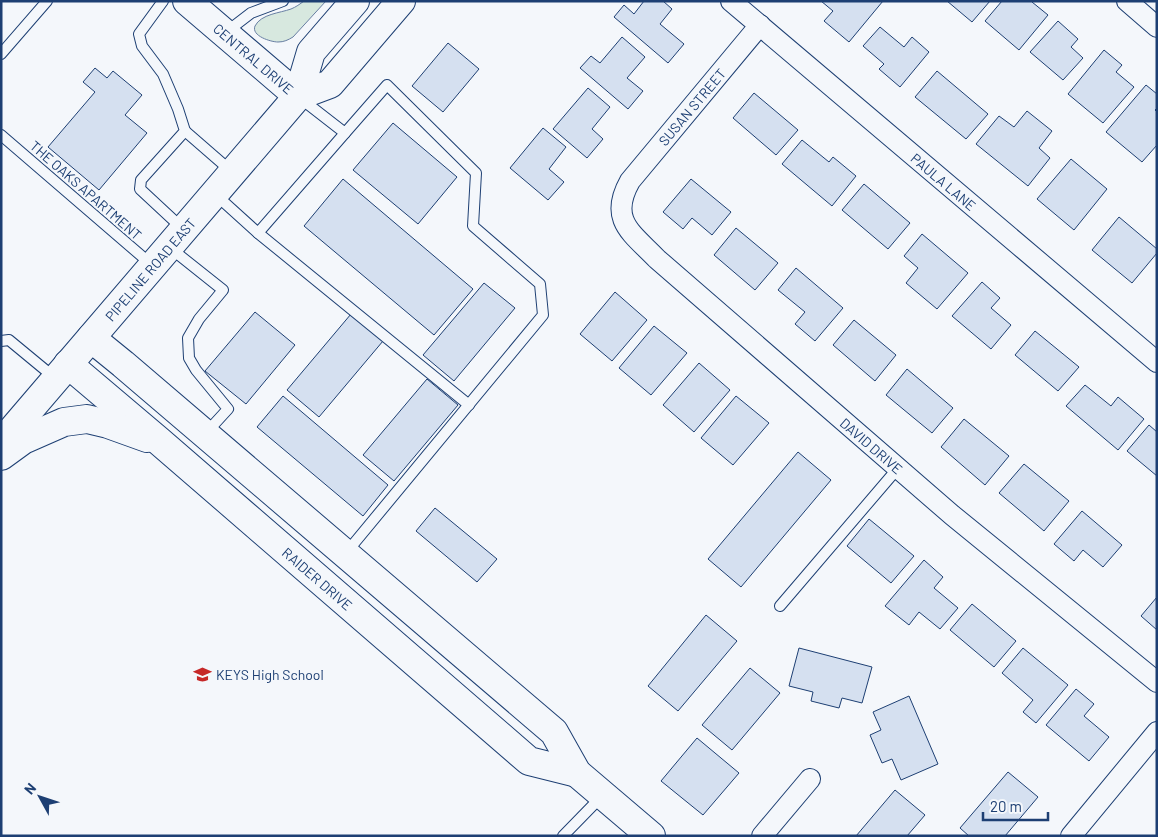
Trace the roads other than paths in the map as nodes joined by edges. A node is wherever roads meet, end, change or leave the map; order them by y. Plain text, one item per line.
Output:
1 (47, 1) edge
2 (163, 1) edge
3 (187, 1) edge
4 (284, 1) edge
5 (355, 1) edge
6 (401, 1) edge
7 (731, 1) edge
8 (1127, 1) edge
9 (261, 4) edge
10 (760, 25) junction
11 (1157, 27) edge
12 (224, 33) junction
13 (1, 54) edge
14 (298, 96) junction
15 (184, 131) junction
16 (345, 133) junction
17 (1, 135) edge
18 (233, 172) junction
19 (626, 189) joint
20 (214, 194) junction
21 (258, 233) junction
22 (168, 248) junction
23 (91, 338) junction
24 (1, 341) edge
25 (1157, 362) edge
26 (62, 371) junction
27 (469, 405) junction
28 (205, 434) junction
29 (159, 441) junction
30 (1, 443) edge
31 (1, 456) edge
32 (898, 468) junction
33 (273, 492) junction
34 (250, 520) junction
35 (345, 554) junction
36 (780, 606) dead end
37 (1157, 682) edge
38 (1157, 732) edge
39 (577, 773) junction
40 (810, 778) dead end
41 (603, 795) junction
42 (563, 836) edge
43 (651, 836) edge
44 (762, 836) edge
45 (1071, 836) edge

1 - 13 lane
2 - 15 lane
3 - 12 main road, CENTRAL DRIVE
4 - 9 lane
5 - 14 main road
6 - 14 main road
7 - 10 street, PAULA LANE
8 - 11 street
9 - 12 lane
10 - 19 street, SUSAN STREET
10 - 25 street, PAULA LANE
12 - 14 main road, CENTRAL DRIVE
14 - 16 lane
14 - 18 main road, PIPELINE ROAD EAST
15 - 18 lane
15 - 22 lane
16 - 21 lane
16 - 27 lane
17 - 22 lane, THE OAKS APARTMENT
18 - 20 main road, PIPELINE ROAD EAST
19 - 32 street, DAVID DRIVE
20 - 21 lane
20 - 22 main road, PIPELINE ROAD EAST
21 - 27 lane
22 - 23 main road, PIPELINE ROAD EAST
22 - 28 lane
23 - 26 main road, PIPELINE ROAD EAST
23 - 28 main road, RAIDER DRIVE
24 - 26 lane
26 - 29 main road, RAIDER DRIVE
26 - 30 main road, PIPELINE ROAD EAST
27 - 35 lane
28 - 33 main road, RAIDER DRIVE
29 - 31 main road
29 - 34 main road, RAIDER DRIVE
32 - 36 lane
32 - 37 street, DAVID DRIVE
33 - 34 main road
33 - 35 main road, RAIDER DRIVE
34 - 39 main road, RAIDER DRIVE
35 - 39 main road, RAIDER DRIVE
38 - 45 street
39 - 41 main road, RAIDER DRIVE
40 - 44 street
41 - 42 lane
41 - 43 main road, RAIDER DRIVE

